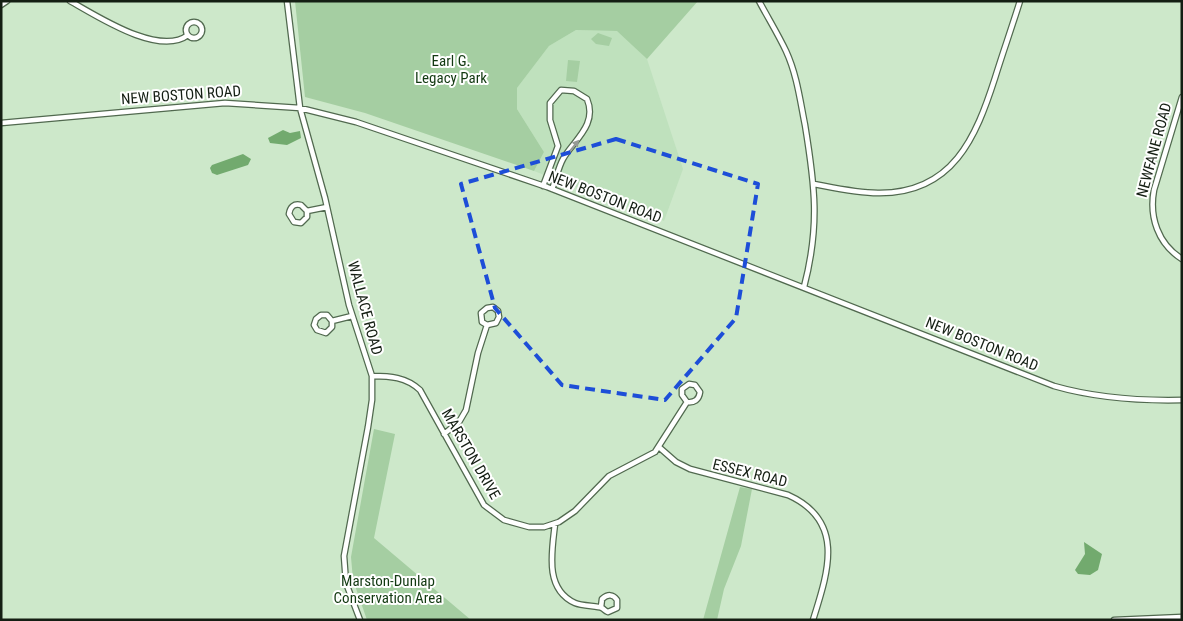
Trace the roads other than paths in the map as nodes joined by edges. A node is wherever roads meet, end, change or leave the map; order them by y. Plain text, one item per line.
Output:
1 (7, 1) edge
2 (70, 1) edge
3 (287, 1) edge
4 (759, 1) edge
5 (1020, 1) edge
6 (1, 4) edge
7 (188, 35) dead end
8 (1182, 97) edge
9 (300, 108) junction
10 (1, 122) edge
11 (814, 184) junction
12 (543, 186) junction
13 (552, 189) junction
14 (327, 207) junction
15 (307, 211) junction
16 (1182, 260) edge
17 (804, 287) junction
18 (352, 316) junction
19 (332, 321) junction
20 (487, 325) junction
21 (372, 376) junction
22 (1182, 400) edge
23 (687, 402) junction
24 (444, 434) junction
25 (660, 448) junction
26 (555, 524) junction
27 (601, 607) junction
28 (1182, 617) edge
29 (360, 620) edge
30 (814, 620) edge
31 (1114, 620) edge

1 - 6 street
2 - 7 street
3 - 9 street, WALLACE ROAD
4 - 11 street
5 - 11 street
8 - 16 street, NEWFANE ROAD
9 - 10 street, NEW BOSTON ROAD
9 - 12 street, NEW BOSTON ROAD
9 - 14 street, WALLACE ROAD
11 - 17 street
12 - 13 street, NEW BOSTON ROAD
13 -> 12 street
13 - 17 street, NEW BOSTON ROAD
14 - 15 street
14 - 18 street, WALLACE ROAD
15 - 15 street
17 - 22 street, NEW BOSTON ROAD
18 - 19 street
18 - 21 street, WALLACE ROAD
19 - 19 street
20 - 20 street
20 - 24 street
21 - 24 street, MARSTON DRIVE
21 - 29 street, WALLACE ROAD
23 - 23 street, MARSTON DRIVE
23 - 25 street, MARSTON DRIVE
24 - 26 street, MARSTON DRIVE
25 - 26 street, MARSTON DRIVE
25 - 30 street, ESSEX ROAD
26 - 27 street
27 - 27 street
28 - 31 street

